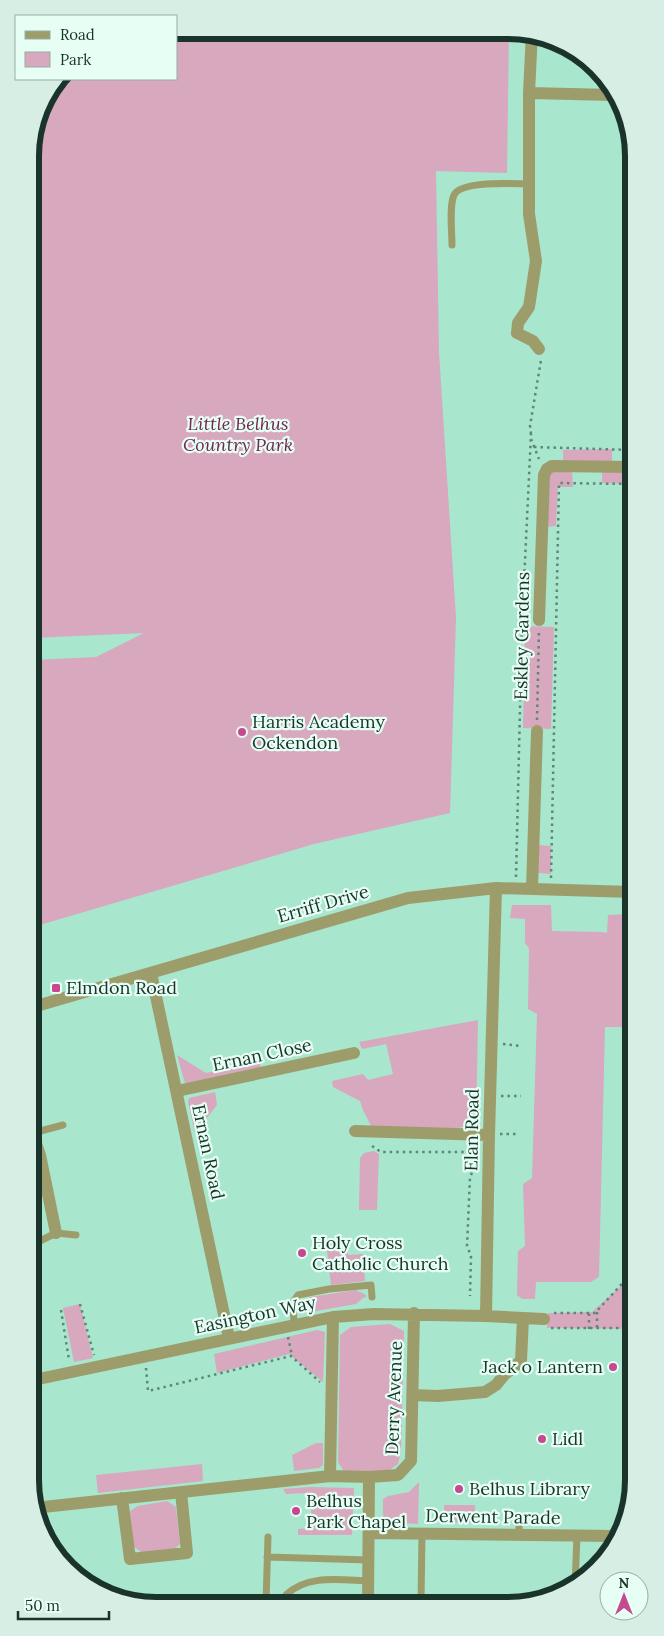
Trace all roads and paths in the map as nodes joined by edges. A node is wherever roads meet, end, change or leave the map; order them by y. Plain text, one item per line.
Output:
1 (532, 41) edge
2 (529, 93) junction
3 (608, 94) edge
4 (529, 184) junction
5 (452, 245) dead end
6 (538, 349) joint
7 (531, 434) junction
8 (534, 447) junction
9 (625, 450) edge
10 (625, 467) edge
11 (547, 469) junction
12 (625, 484) edge
13 (540, 620) joint
14 (537, 731) joint
15 (516, 877) dead end
16 (551, 878) dead end
17 (496, 888) junction
18 (532, 889) junction
19 (625, 892) edge
20 (151, 973) junction
21 (39, 1005) edge
22 (491, 1044) junction
23 (521, 1046) dead end
24 (354, 1054) dead end
25 (177, 1091) junction
26 (490, 1096) junction
27 (521, 1096) dead end
28 (63, 1125) dead end
29 (355, 1131) dead end
30 (39, 1132) edge
31 (489, 1134) junction
32 (519, 1134) dead end
33 (372, 1146) dead end
34 (39, 1153) edge
35 (56, 1233) junction
36 (76, 1235) dead end
37 (39, 1242) edge
38 (625, 1282) edge
39 (470, 1296) dead end
40 (372, 1297) dead end
41 (80, 1304) dead end
42 (61, 1310) dead end
43 (597, 1312) junction
44 (414, 1313) junction
45 (589, 1313) junction
46 (486, 1316) junction
47 (333, 1317) junction
48 (523, 1318) junction
49 (546, 1320) junction
50 (625, 1328) edge
51 (291, 1329) junction
52 (589, 1329) junction
53 (598, 1329) junction
54 (229, 1338) junction
55 (293, 1357) junction
56 (96, 1361) dead end
57 (145, 1364) dead end
58 (71, 1366) dead end
59 (39, 1379) edge
60 (320, 1382) dead end
61 (413, 1395) junction
62 (330, 1476) junction
63 (369, 1477) junction
64 (181, 1492) junction
65 (122, 1498) junction
66 (42, 1507) edge
67 (370, 1533) junction
68 (422, 1534) junction
69 (576, 1535) junction
70 (611, 1536) edge
71 (268, 1537) dead end
72 (267, 1558) junction
73 (369, 1560) junction
74 (575, 1575) edge
75 (368, 1582) junction
76 (266, 1597) edge
77 (286, 1597) edge
78 (368, 1597) edge
79 (421, 1597) edge

1 - 2 street
2 - 3 street
2 - 4 street
4 - 5 lane
4 - 6 street
6 - 7 path
7 - 8 path
7 - 15 path
8 - 9 path
8 - 11 path
10 - 11 street
11 - 13 street, Eskley Gardens
12 - 16 path
13 - 14 path, Eskley Gardens
14 - 18 street
17 - 18 street, Erriff Drive
17 - 20 street, Erriff Drive
17 - 22 street, Elan Road
18 - 19 street, Erriff Drive
20 - 21 street, Erriff Drive
20 - 25 street, Ernan Road
22 - 23 path
22 - 26 street, Elan Road
24 - 25 street, Ernan Close
25 - 54 street, Ernan Road
26 - 27 path
26 - 31 street, Elan Road
28 - 30 lane
29 - 31 street
31 - 32 path
31 - 46 street, Elan Road
33 - 39 path
34 - 35 street
35 - 36 lane
35 - 37 lane
38 - 43 path
40 - 51 lane
41 - 56 path
42 - 58 path
43 - 45 path
43 - 53 path
44 - 46 street, Easington Way
44 - 47 street, Easington Way
44 - 61 street, Derry Avenue
45 - 49 path
45 - 52 path
46 - 48 street
47 - 51 street, Easington Way
47 - 62 street
48 - 49 street
48 - 61 street
49 - 52 path
50 - 53 path
51 - 54 street, Easington Way
51 - 55 path
52 - 53 path
54 - 59 street, Easington Way
55 - 57 path
55 - 60 path
61 - 63 street, Derry Avenue
62 - 63 street
62 - 64 street
63 - 67 street, Derry Avenue
64 - 65 street
64 - 65 street
65 - 66 street
67 - 68 street, Derwent Parade
67 - 73 street, Derry Avenue
68 - 69 street, Derwent Parade
68 - 79 lane
69 - 70 street, Derwent Parade
69 - 74 lane
71 - 72 lane
72 - 73 lane
72 - 76 lane
73 - 75 street, Derry Avenue
75 - 77 lane
75 - 78 street, Derry Avenue

